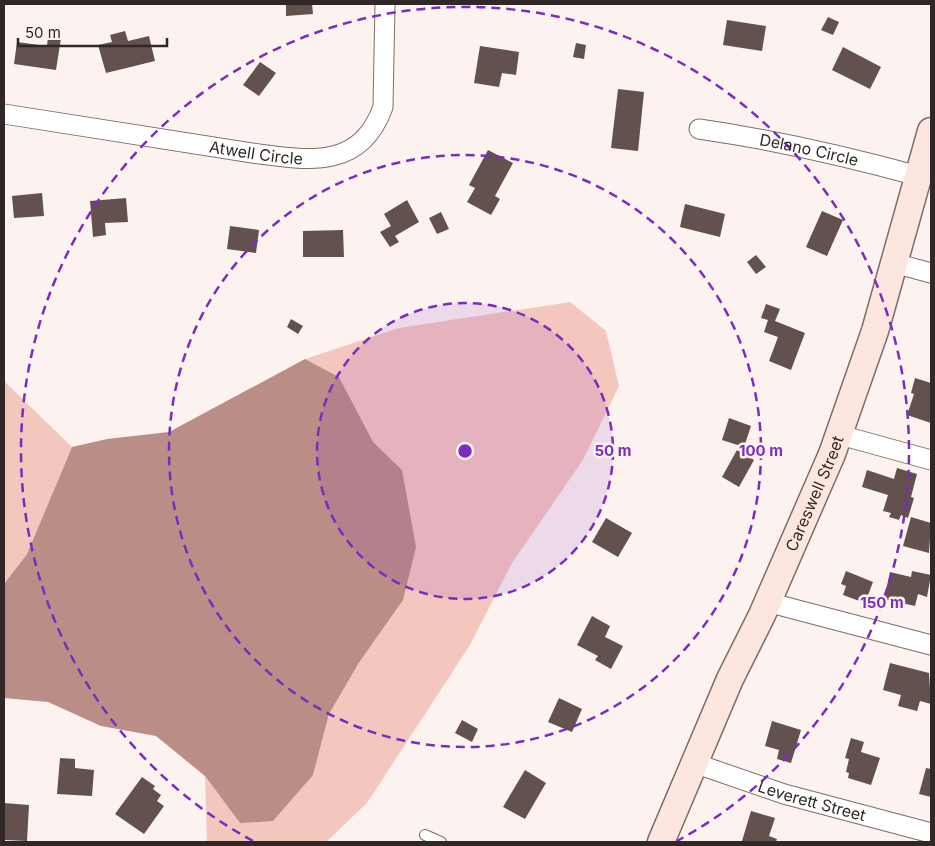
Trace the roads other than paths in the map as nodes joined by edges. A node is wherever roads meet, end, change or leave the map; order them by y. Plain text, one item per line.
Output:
1 (386, 4) edge
2 (4, 114) edge
3 (699, 129) dead end
4 (931, 131) edge
5 (918, 176) junction
6 (894, 263) junction
7 (931, 273) edge
8 (840, 435) junction
9 (931, 460) edge
10 (767, 602) junction
11 (931, 645) edge
12 (694, 763) junction
13 (931, 833) edge
14 (425, 835) dead end
15 (661, 838) edge
16 (441, 842) edge

1 - 2 street, Atwell Circle
3 - 5 street, Delano Circle
4 - 5 main road, Careswell Street
5 - 6 main road, Careswell Street
6 - 7 street
6 - 8 main road, Careswell Street
8 - 9 street
8 - 10 main road, Careswell Street
10 - 11 street
10 - 12 main road, Careswell Street
12 - 13 street, Leverett Street
12 - 15 main road, Careswell Street
14 - 16 lane

